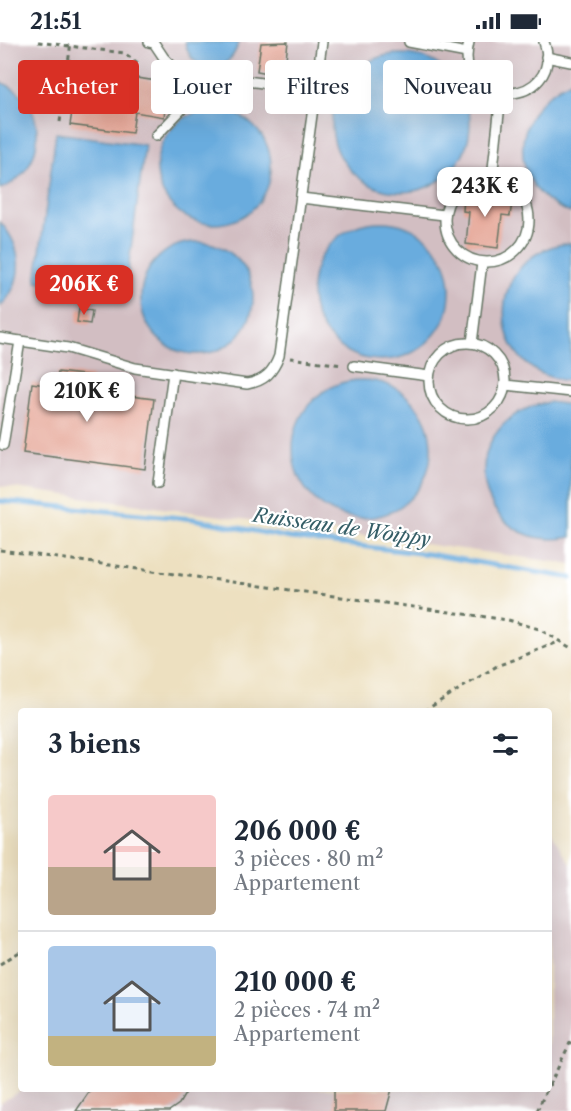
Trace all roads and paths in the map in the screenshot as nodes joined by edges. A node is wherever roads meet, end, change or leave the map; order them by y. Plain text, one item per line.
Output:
1 (38, 42) edge
2 (149, 42) edge
3 (154, 42) edge
4 (322, 42) edge
5 (409, 42) edge
6 (469, 42) edge
7 (544, 42) edge
8 (70, 44) edge
9 (467, 53) junction
10 (546, 57) junction
11 (134, 60) edge
12 (166, 60) edge
13 (320, 60) edge
14 (468, 60) edge
15 (571, 62) edge
16 (513, 94) edge
17 (177, 114) edge
18 (313, 114) edge
19 (499, 114) edge
20 (60, 122) dead end
21 (156, 136) dead end
22 (492, 178) junction
23 (301, 198) junction
24 (444, 215) junction
25 (482, 263) junction
26 (0, 338) edge
27 (20, 341) junction
28 (472, 343) junction
29 (279, 356) junction
30 (354, 366) joint
31 (173, 373) junction
32 (429, 376) junction
33 (505, 385) junction
34 (571, 392) edge
35 (3, 445) dead end
36 (158, 483) dead end
37 (0, 550) edge
38 (561, 641) junction
39 (571, 648) edge
40 (429, 708) edge
41 (18, 953) edge
42 (0, 964) edge
43 (571, 1041) edge
44 (552, 1079) edge
45 (546, 1092) edge
46 (537, 1111) edge

1 - 8 path
2 - 3 lane
3 - 12 lane
4 - 13 lane
5 - 9 lane
6 - 9 lane
7 - 10 lane
8 - 11 path
8 - 20 path
9 - 14 lane
10 - 15 lane
10 - 16 lane
17 - 21 lane
18 - 23 lane
19 - 22 lane
22 - 24 lane
22 - 25 lane
23 - 24 lane
23 - 29 lane
24 - 25 lane
25 - 28 lane
26 - 27 lane
27 - 31 lane
27 - 35 lane
28 - 32 lane
28 - 33 lane
29 - 30 path
29 - 31 lane
30 - 32 lane
31 - 36 lane
32 - 33 lane
33 - 34 lane
37 - 38 path
38 - 39 path
38 - 40 path
41 - 42 path
43 - 44 path
45 - 46 path

